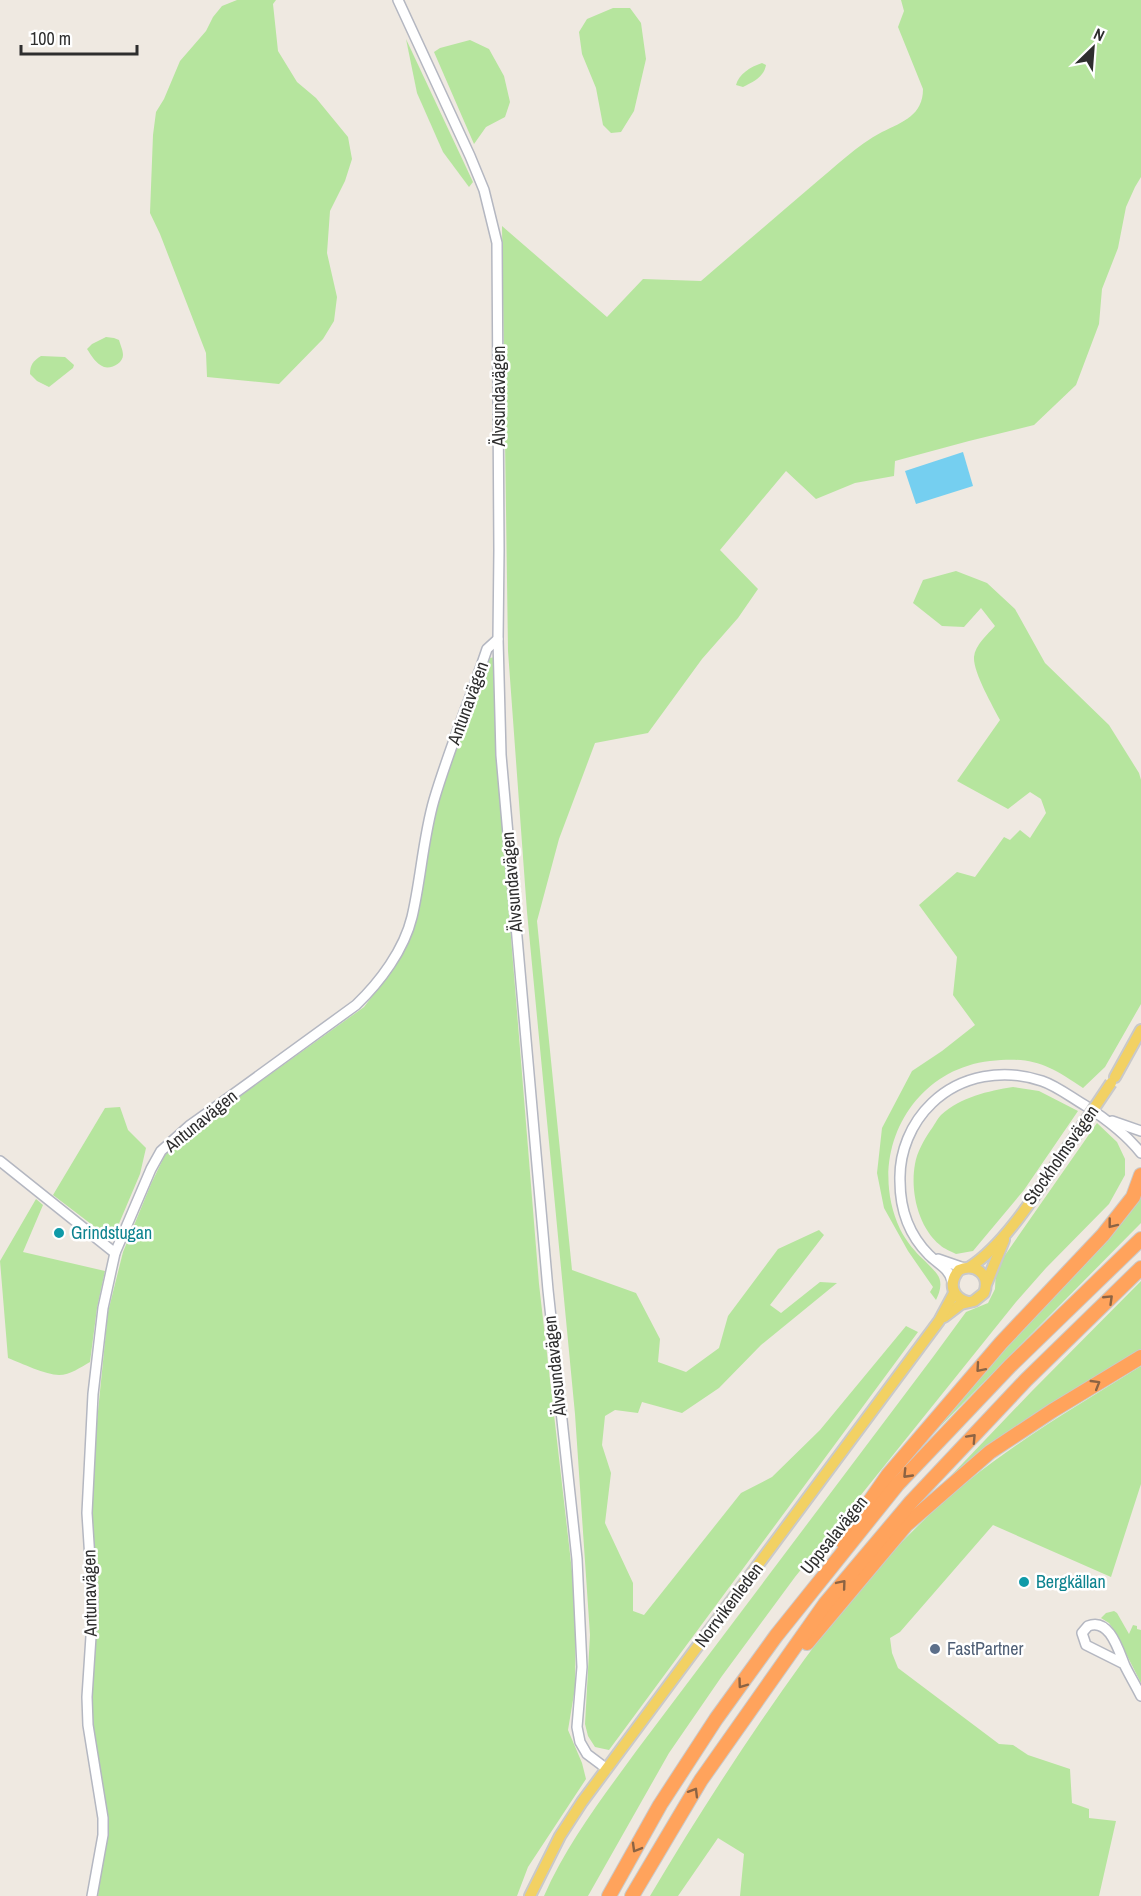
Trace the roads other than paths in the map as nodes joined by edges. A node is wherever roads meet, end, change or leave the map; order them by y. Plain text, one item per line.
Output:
1 (398, 0) edge
2 (498, 639) junction
3 (1141, 1030) edge
4 (1141, 1040) edge
5 (1112, 1080) junction
6 (1102, 1117) junction
7 (1141, 1131) edge
8 (1141, 1153) edge
9 (0, 1161) edge
10 (1141, 1174) edge
11 (1007, 1234) junction
12 (1141, 1239) edge
13 (115, 1253) junction
14 (930, 1256) junction
15 (968, 1267) junction
16 (1141, 1268) edge
17 (952, 1281) junction
18 (987, 1282) junction
19 (954, 1293) junction
20 (968, 1302) junction
21 (939, 1321) junction
22 (1141, 1357) edge
23 (776, 1636) junction
24 (1124, 1664) junction
25 (1141, 1696) edge
26 (746, 1716) junction
27 (607, 1768) junction
28 (92, 1896) edge
29 (530, 1896) edge
30 (609, 1896) edge
31 (632, 1896) edge

1 - 2 street, Älvsundavägen
2 - 13 street, Antunavägen
2 - 27 street, Älvsundavägen
3 - 5 main road, Stockholmsvägen
4 - 5 main road, Stockholmsvägen
5 - 11 main road, Stockholmsvägen, bridge
6 - 7 street
6 - 8 street
6 - 14 street
9 - 13 street
10 -> 23 highway
11 - 15 main road, Stockholmsvägen
11 - 18 main road, Stockholmsvägen
12 -> 23 highway, Uppsalavägen
13 - 28 street, Antunavägen
14 - 15 street
14 - 17 street
15 - 17 main road
15 - 18 main road
26 -> 16 highway, Uppsalavägen
17 - 19 main road
18 - 20 main road
19 - 20 main road
19 - 21 main road, Norrvikenleden
20 - 21 main road, Norrvikenleden
21 - 27 main road, Norrvikenleden
26 -> 22 highway
23 -> 30 highway, Uppsalavägen
24 - 24 street
24 - 25 street
31 -> 26 highway, Uppsalavägen
27 - 29 main road, Norrvikenleden

